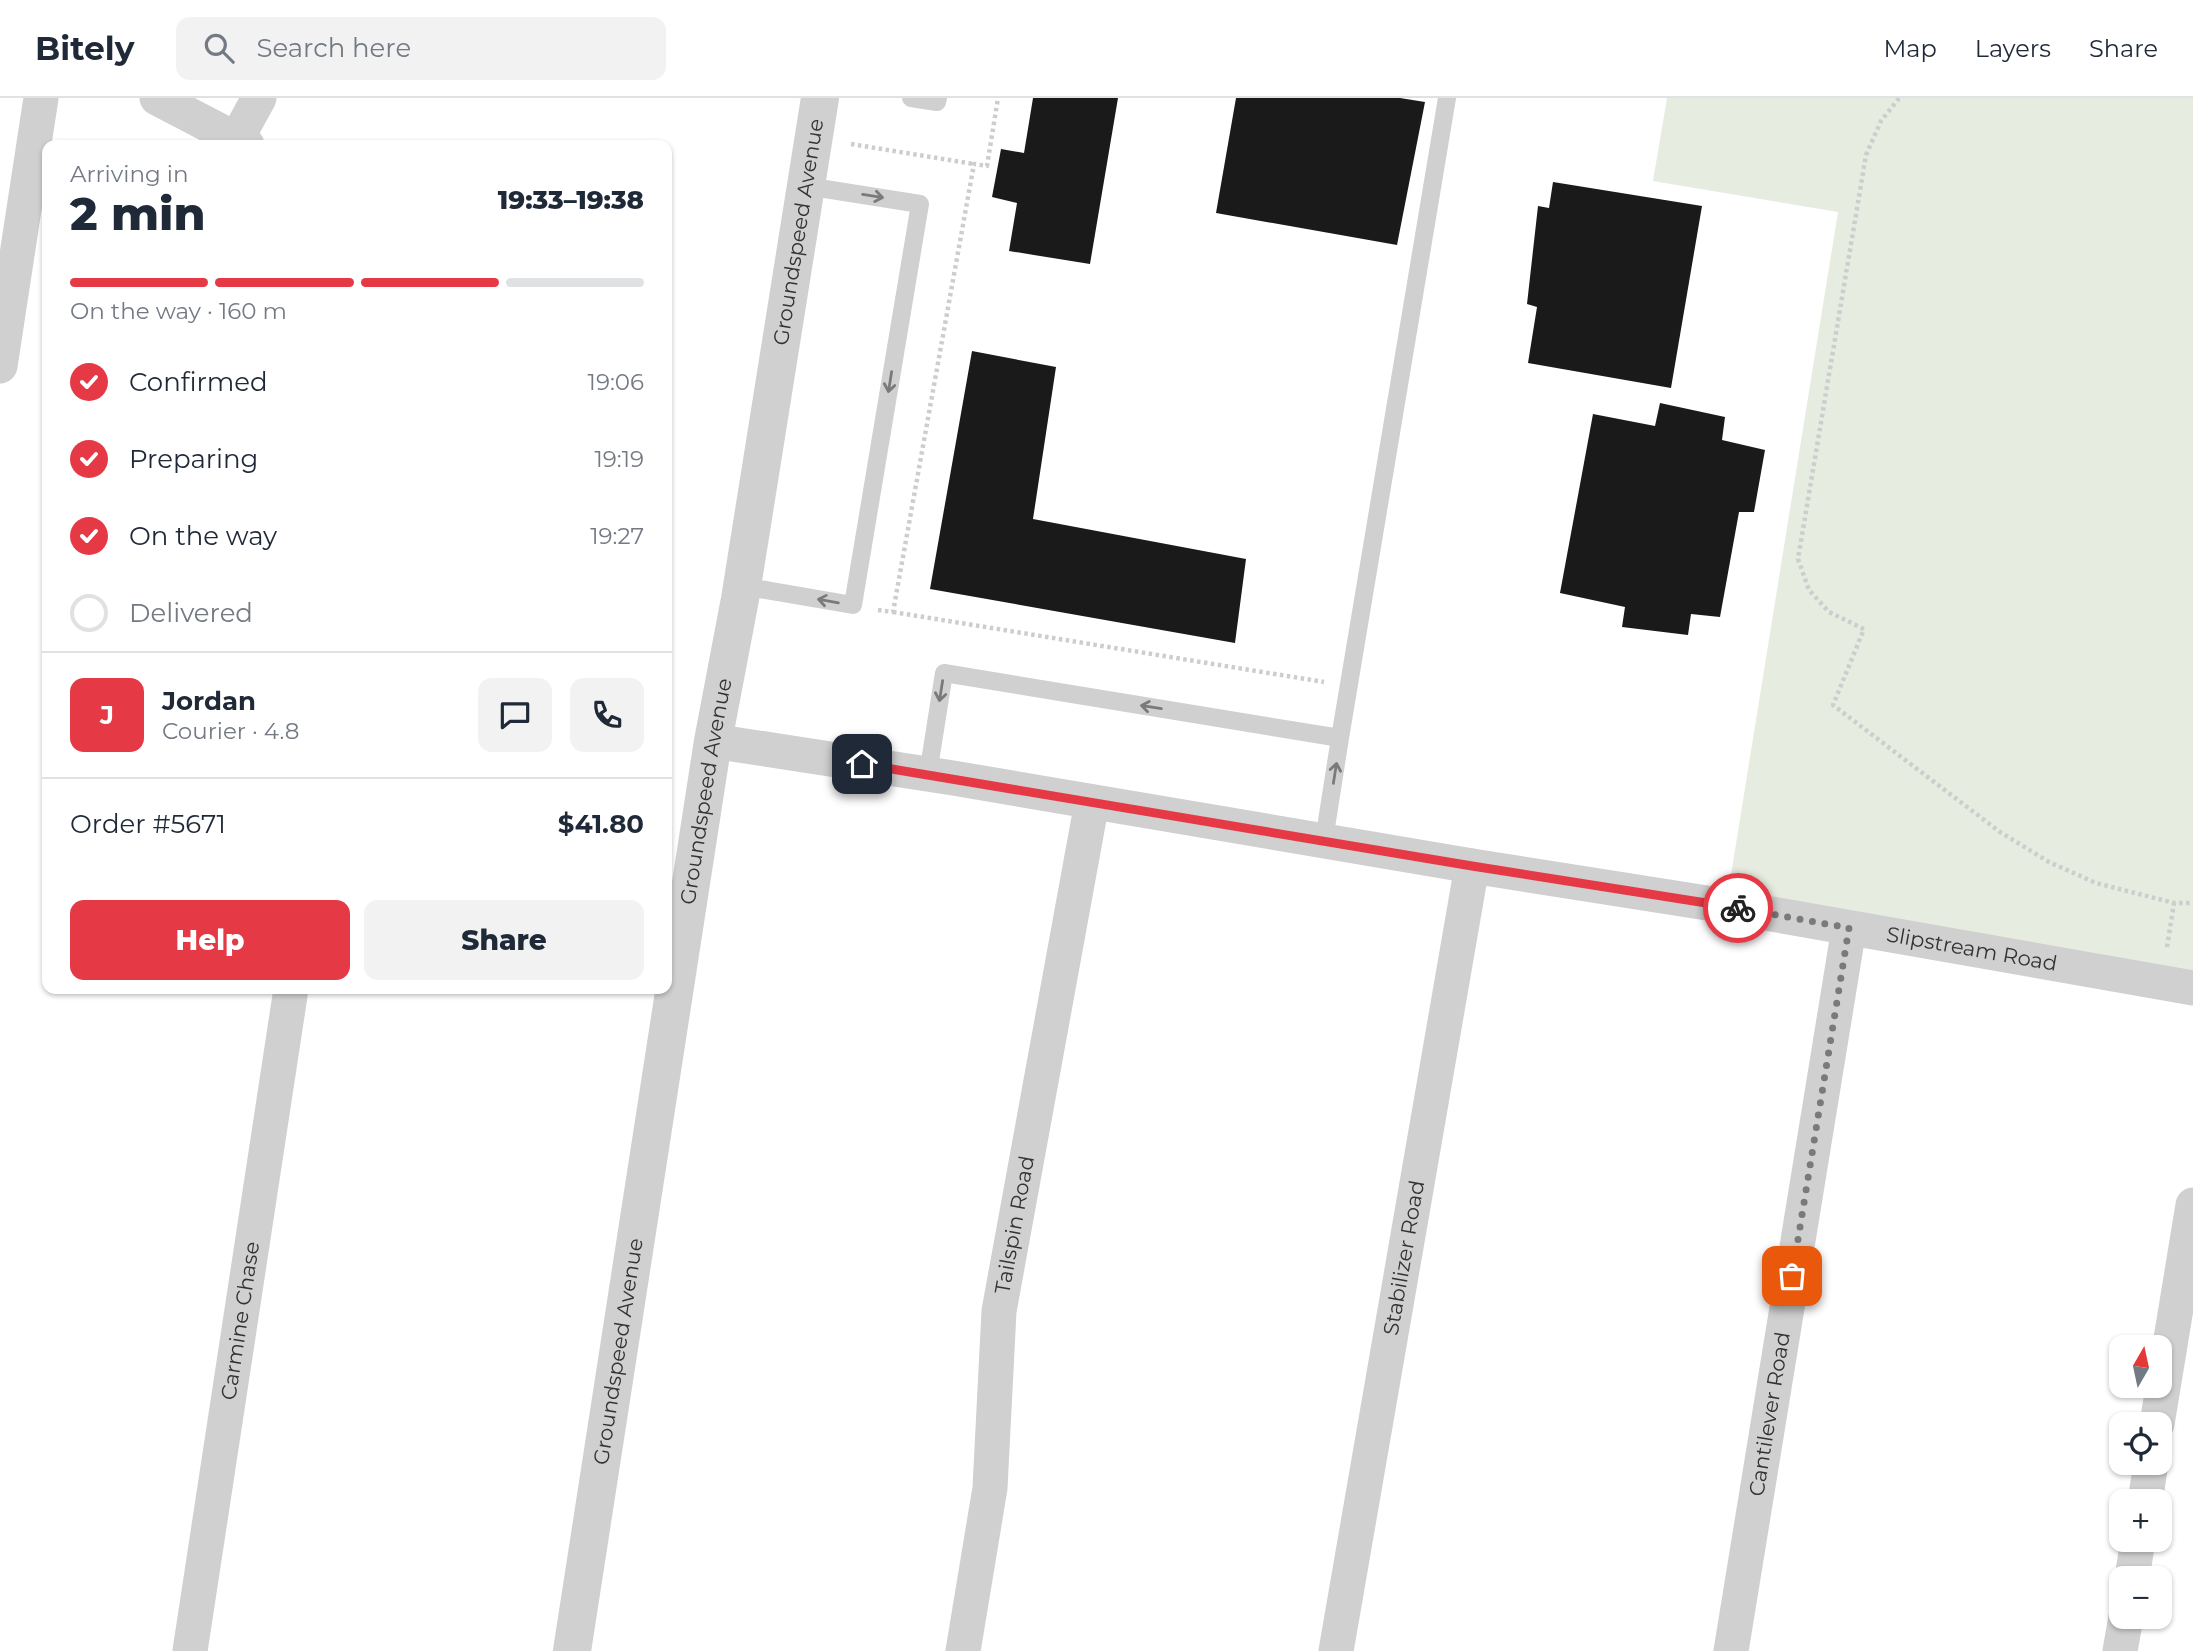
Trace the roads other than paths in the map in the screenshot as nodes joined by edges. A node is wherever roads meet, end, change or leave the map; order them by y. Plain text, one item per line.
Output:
1 (41, 98) edge
2 (158, 98) edge
3 (259, 98) edge
4 (820, 98) edge
5 (911, 98) edge
6 (938, 98) edge
7 (1447, 98) edge
8 (237, 140) edge
9 (242, 140) edge
10 (806, 186) junction
11 (0, 366) edge
12 (742, 586) junction
13 (1340, 738) junction
14 (713, 741) junction
15 (928, 774) junction
16 (1092, 802) junction
17 (1324, 840) junction
18 (1472, 866) junction
19 (1849, 928) junction
20 (2177, 985) edge
21 (290, 994) edge
22 (2193, 1205) edge
23 (2159, 1412) edge
24 (2124, 1629) edge
25 (190, 1651) edge
26 (572, 1651) edge
27 (962, 1651) edge
28 (1336, 1651) edge
29 (1731, 1651) edge
30 (2120, 1651) edge

1 - 11 street
2 - 8 street
3 - 9 street
4 - 10 street, Groundspeed Avenue
5 - 6 lane
7 - 13 lane
10 - 12 street, Groundspeed Avenue
10 -> 12 lane
12 - 14 street, Groundspeed Avenue
13 -> 15 lane
17 -> 13 lane
14 - 15 street, Slipstream Road
14 - 26 street, Groundspeed Avenue
15 - 16 street, Slipstream Road
16 - 17 street, Slipstream Road
16 - 27 street, Tailspin Road
17 - 18 street, Slipstream Road
18 - 19 street, Slipstream Road
18 - 28 street, Stabilizer Road
19 - 20 street, Slipstream Road
19 - 29 street, Cantilever Road
21 - 25 street, Carmine Chase
22 - 23 street
24 - 30 street

